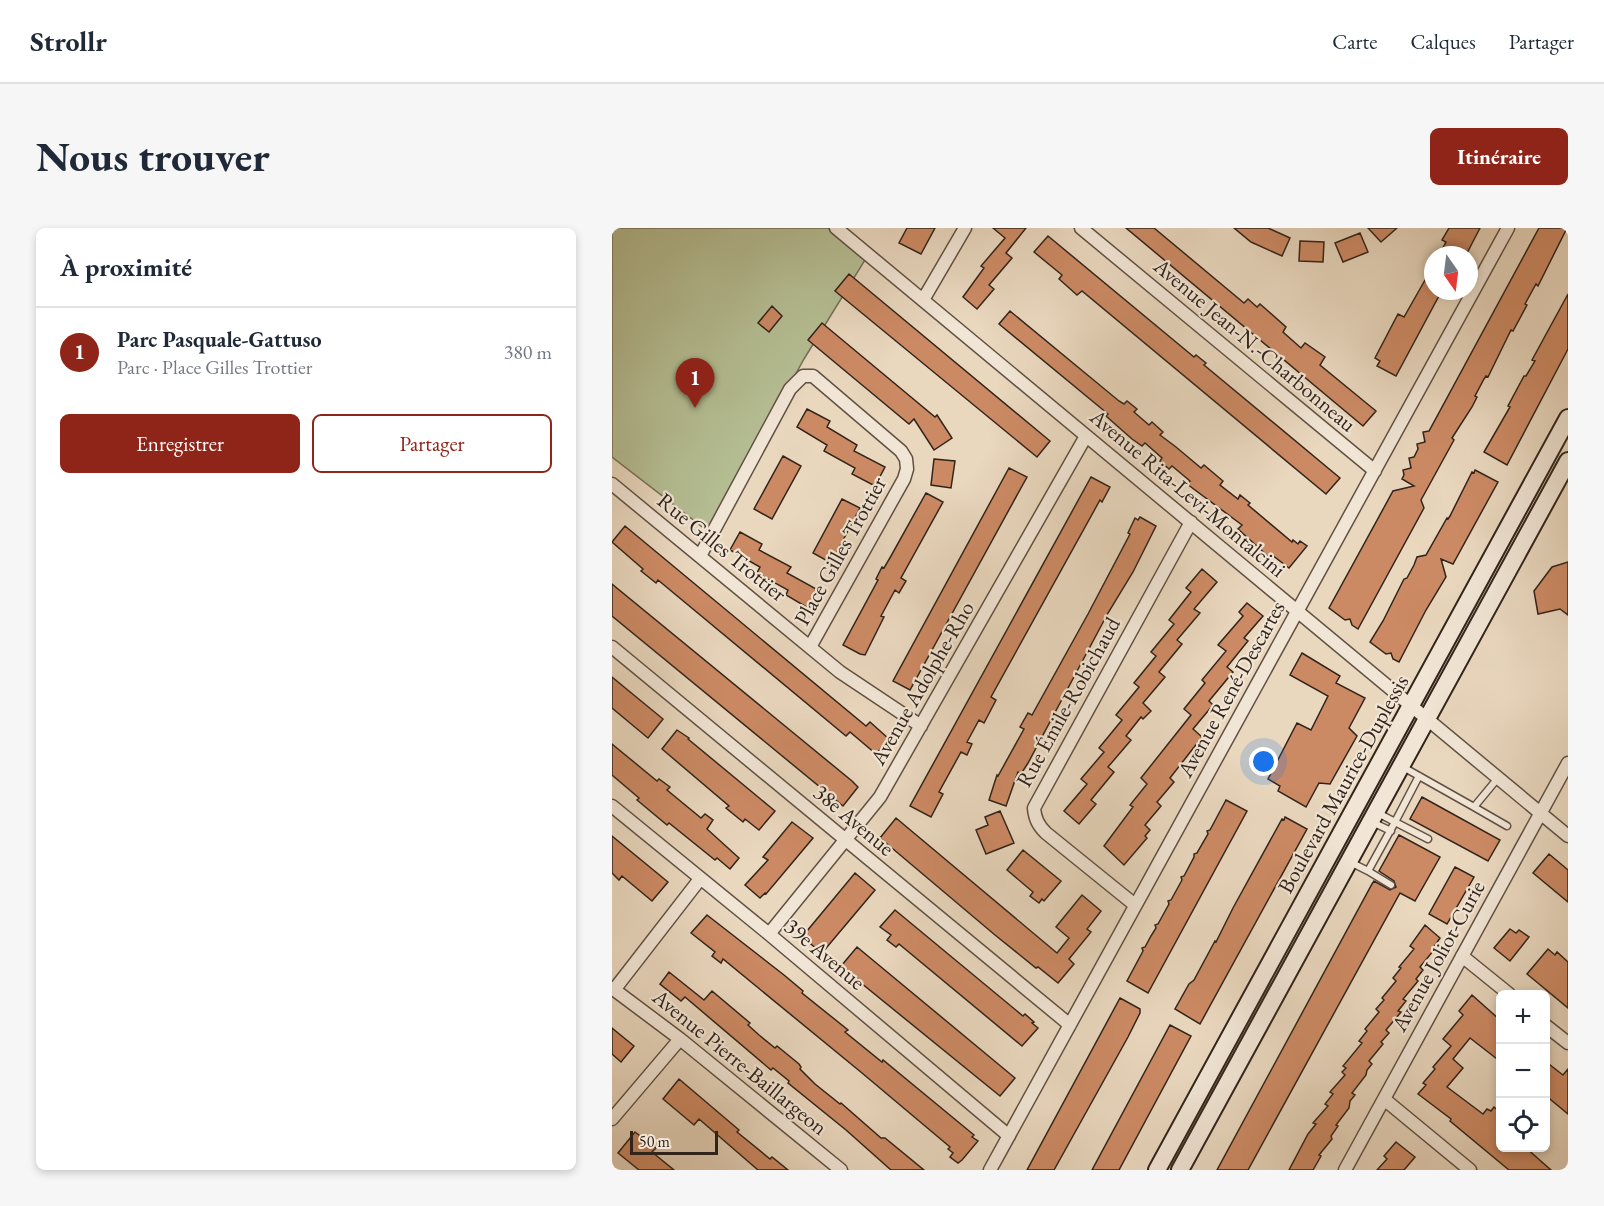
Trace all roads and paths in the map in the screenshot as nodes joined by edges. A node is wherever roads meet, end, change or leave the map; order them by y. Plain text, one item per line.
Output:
1 (836, 228) edge
2 (964, 228) edge
3 (1081, 228) edge
4 (1508, 228) edge
5 (923, 300) junction
6 (1568, 418) edge
7 (1086, 436) junction
8 (1568, 460) edge
9 (1375, 471) junction
10 (613, 489) edge
11 (1191, 522) junction
12 (700, 556) junction
13 (1298, 610) junction
14 (612, 647) edge
15 (810, 647) junction
16 (1411, 706) junction
17 (1426, 720) junction
18 (921, 726) junction
19 (1568, 763) edge
20 (1401, 766) junction
21 (1419, 776) junction
22 (1498, 778) junction
23 (612, 806) edge
24 (1474, 807) junction
25 (1540, 813) junction
26 (1373, 816) junction
27 (1395, 822) junction
28 (1508, 826) dead end
29 (1391, 831) junction
30 (1568, 836) edge
31 (845, 839) junction
32 (1428, 839) dead end
33 (1348, 861) junction
34 (1368, 872) junction
35 (700, 879) junction
36 (1391, 885) dead end
37 (1135, 905) junction
38 (769, 934) junction
39 (1462, 956) junction
40 (613, 989) edge
41 (1504, 990) edge
42 (1070, 1026) junction
43 (1550, 1028) edge
44 (680, 1039) junction
45 (1568, 1043) edge
46 (1384, 1099) junction
47 (612, 1119) edge
48 (1009, 1136) junction
49 (841, 1170) edge
50 (990, 1170) edge
51 (1157, 1170) edge
52 (1180, 1170) edge
53 (1345, 1170) edge
54 (1470, 1170) edge

1 - 5 street, Avenue Rita-Levi-Montalcini
2 - 5 street
3 - 9 street, Avenue Jean-N.-Charbonneau
4 - 9 street, Avenue René-Descartes
5 - 7 street, Avenue Rita-Levi-Montalcini
6 - 16 street, Boulevard Maurice-Duplessis
7 - 11 street, Avenue Rita-Levi-Montalcini
7 - 18 street, Avenue Adolphe-Rho
8 - 17 street, Boulevard Maurice-Duplessis
9 - 13 street, Avenue René-Descartes
10 - 12 street, Rue Gilles Trottier
11 - 13 street, Avenue Rita-Levi-Montalcini
11 - 37 street, Rue Émile-Robichaud
12 - 15 street, Rue Gilles Trottier
12 - 15 street, Place Gilles Trottier
13 - 16 street, Avenue Rita-Levi-Montalcini
13 - 37 street, Avenue René-Descartes
14 - 31 street, 38e Avenue
15 - 18 street, Rue Gilles Trottier
16 - 17 street, Avenue Rita-Levi-Montalcini
16 - 51 street, Boulevard Maurice-Duplessis
17 - 20 street, Boulevard Maurice-Duplessis
17 - 22 street, Avenue Rita-Levi-Montalcini
18 - 31 street, Avenue Adolphe-Rho
19 - 25 street, Avenue Joliot-Curie
20 - 21 lane
20 - 26 street, Boulevard Maurice-Duplessis
21 - 24 lane
21 - 27 lane
22 - 24 lane
22 - 25 street, Avenue Rita-Levi-Montalcini
23 - 35 street, 39e Avenue
24 - 28 lane
25 - 30 street, Avenue Rita-Levi-Montalcini
25 - 39 street, Avenue Joliot-Curie
26 - 27 lane
26 - 29 lane
26 - 33 street, Boulevard Maurice-Duplessis
27 - 29 lane
27 - 32 lane
29 - 34 lane
31 - 38 street, Avenue Adolphe-Rho
31 - 42 street, 38e Avenue
33 - 34 lane
33 - 52 street, Boulevard Maurice-Duplessis
34 - 36 lane
35 - 38 street, 39e Avenue
35 - 40 street
37 - 42 street, Avenue René-Descartes
38 - 48 street, 39e Avenue
39 - 41 street
39 - 46 street, Avenue Joliot-Curie
40 - 44 street, Avenue Pierre-Baillargeon
42 - 48 street, Avenue René-Descartes
43 - 45 street
44 - 47 street
44 - 49 street, Avenue Pierre-Baillargeon
46 - 53 street, Avenue Joliot-Curie
46 - 54 street
48 - 50 street, Avenue René-Descartes

